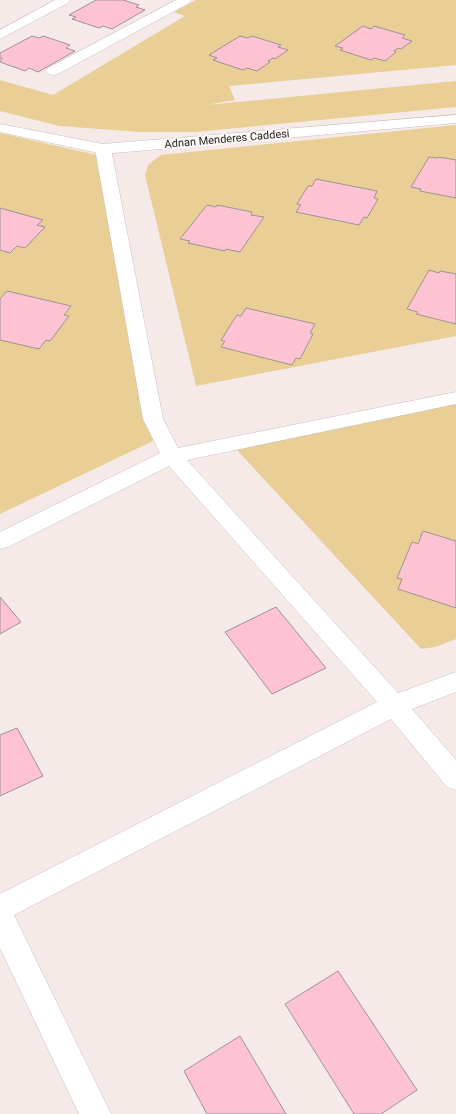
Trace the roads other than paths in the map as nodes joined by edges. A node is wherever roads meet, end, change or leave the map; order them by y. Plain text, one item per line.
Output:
1 (64, 0) edge
2 (185, 0) edge
3 (0, 35) edge
4 (53, 71) dead end
5 (456, 119) edge
6 (0, 128) edge
7 (103, 149) junction
8 (456, 398) edge
9 (172, 456) junction
10 (0, 541) edge
11 (456, 682) edge
12 (394, 705) junction
13 (456, 779) edge
14 (0, 908) edge
15 (0, 917) edge
16 (95, 1114) edge

1 - 3 street
2 - 4 street
5 - 7 street, Adnan Menderes Caddesi
6 - 7 street, Adnan Menderes Caddesi
7 - 9 street
8 - 9 street
9 - 10 street
9 - 12 street
11 - 12 street
12 - 13 street
12 - 14 street
15 - 16 street

